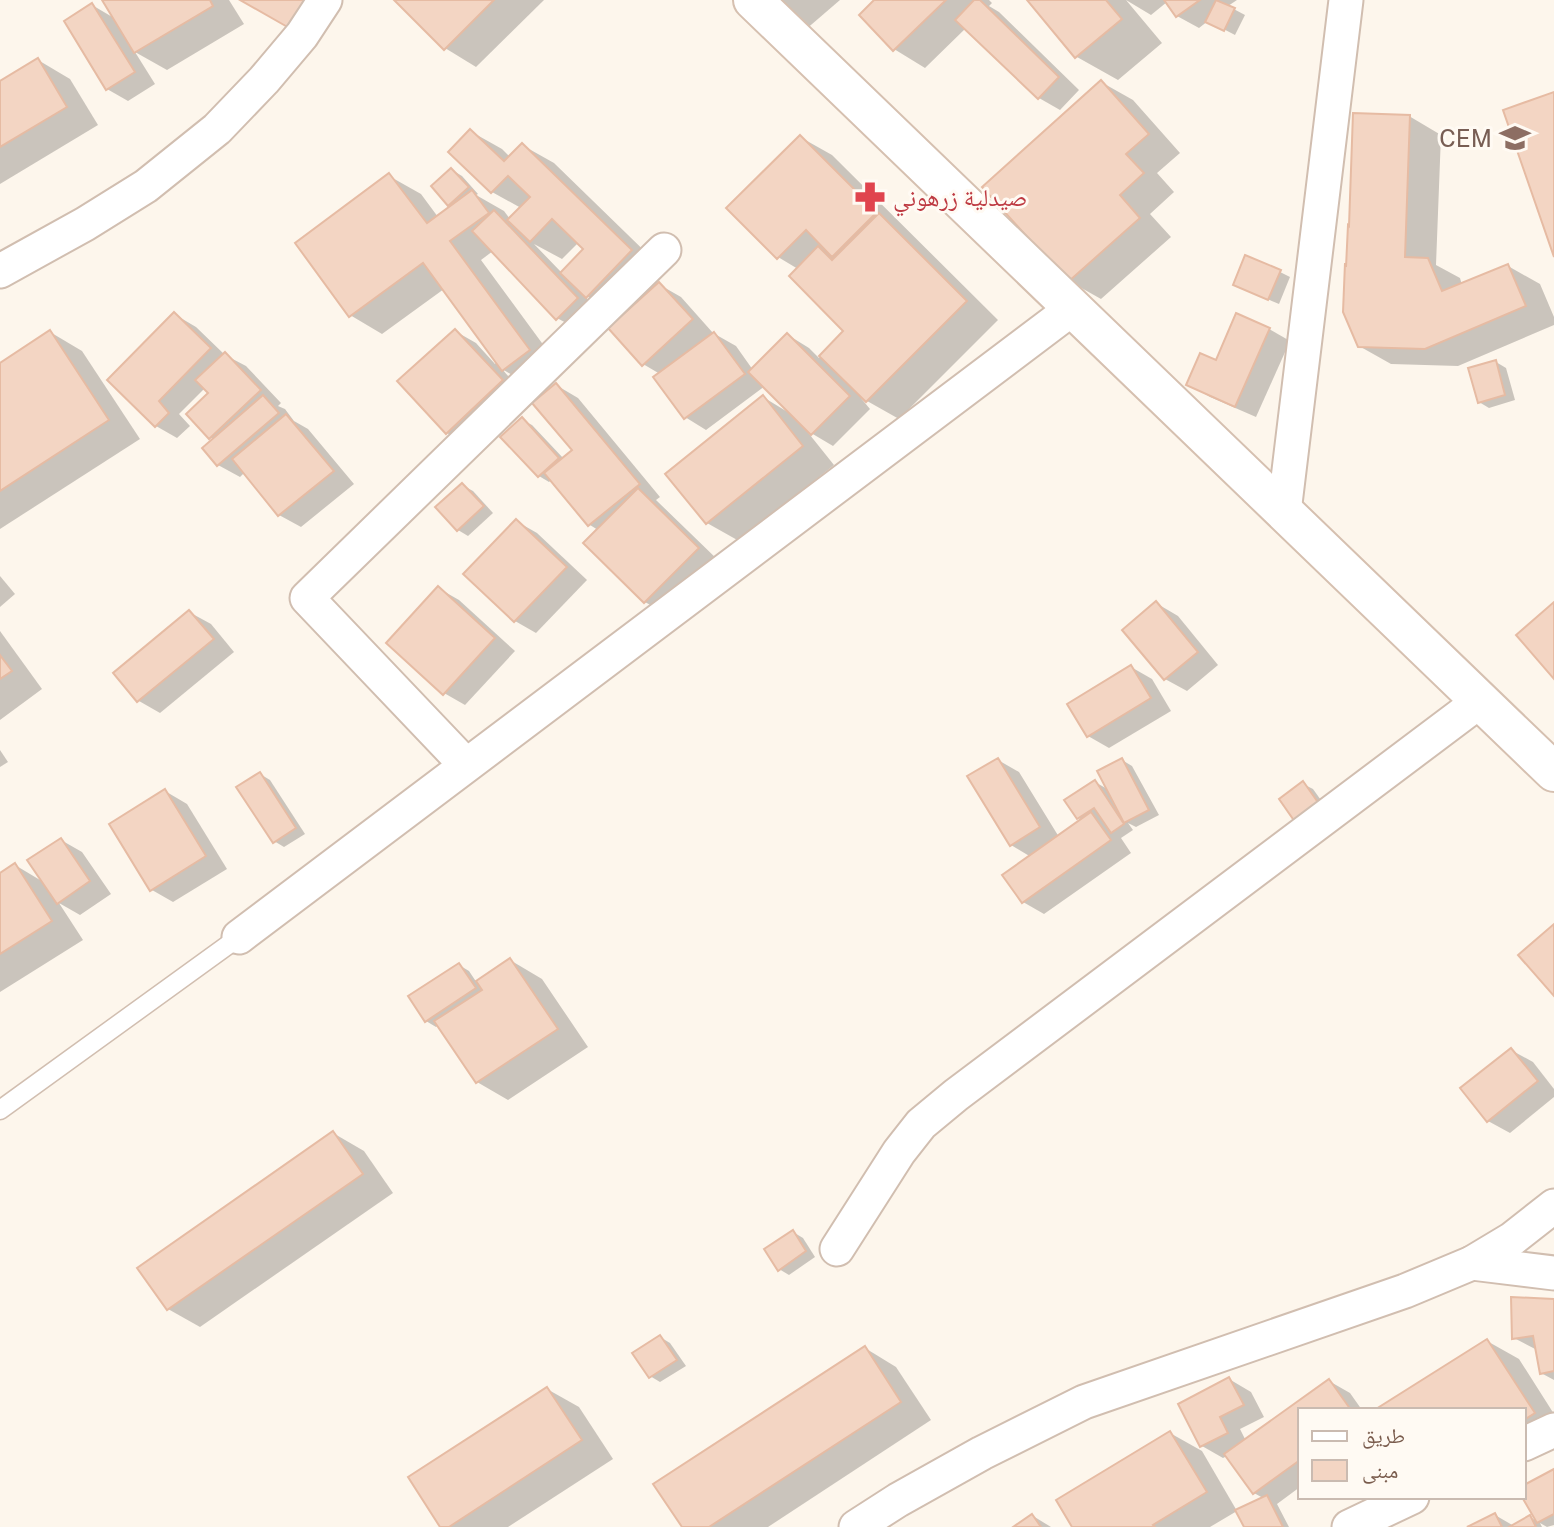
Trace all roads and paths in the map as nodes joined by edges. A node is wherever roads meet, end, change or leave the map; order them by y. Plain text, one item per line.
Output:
1 (325, 0) edge
2 (753, 0) edge
3 (1346, 0) edge
4 (664, 250) dead end
5 (0, 271) edge
6 (1073, 308) junction
7 (1284, 512) junction
8 (1480, 701) junction
9 (466, 765) junction
10 (1554, 772) edge
11 (239, 937) joint
12 (0, 1110) edge
13 (1554, 1206) edge
14 (837, 1249) dead end
15 (1472, 1262) junction
16 (1554, 1273) edge
17 (1554, 1430) edge
18 (1526, 1443) edge
19 (1408, 1499) edge
20 (856, 1527) edge
21 (1349, 1527) edge

1 - 5 street
2 - 6 main road
3 - 7 street
4 - 9 street
6 - 7 main road
6 - 9 street
7 - 8 main road
8 - 10 main road
8 - 14 street
9 - 11 street
11 - 12 lane
13 - 15 street
15 - 16 street
15 - 20 street
17 - 18 street
19 - 21 street

